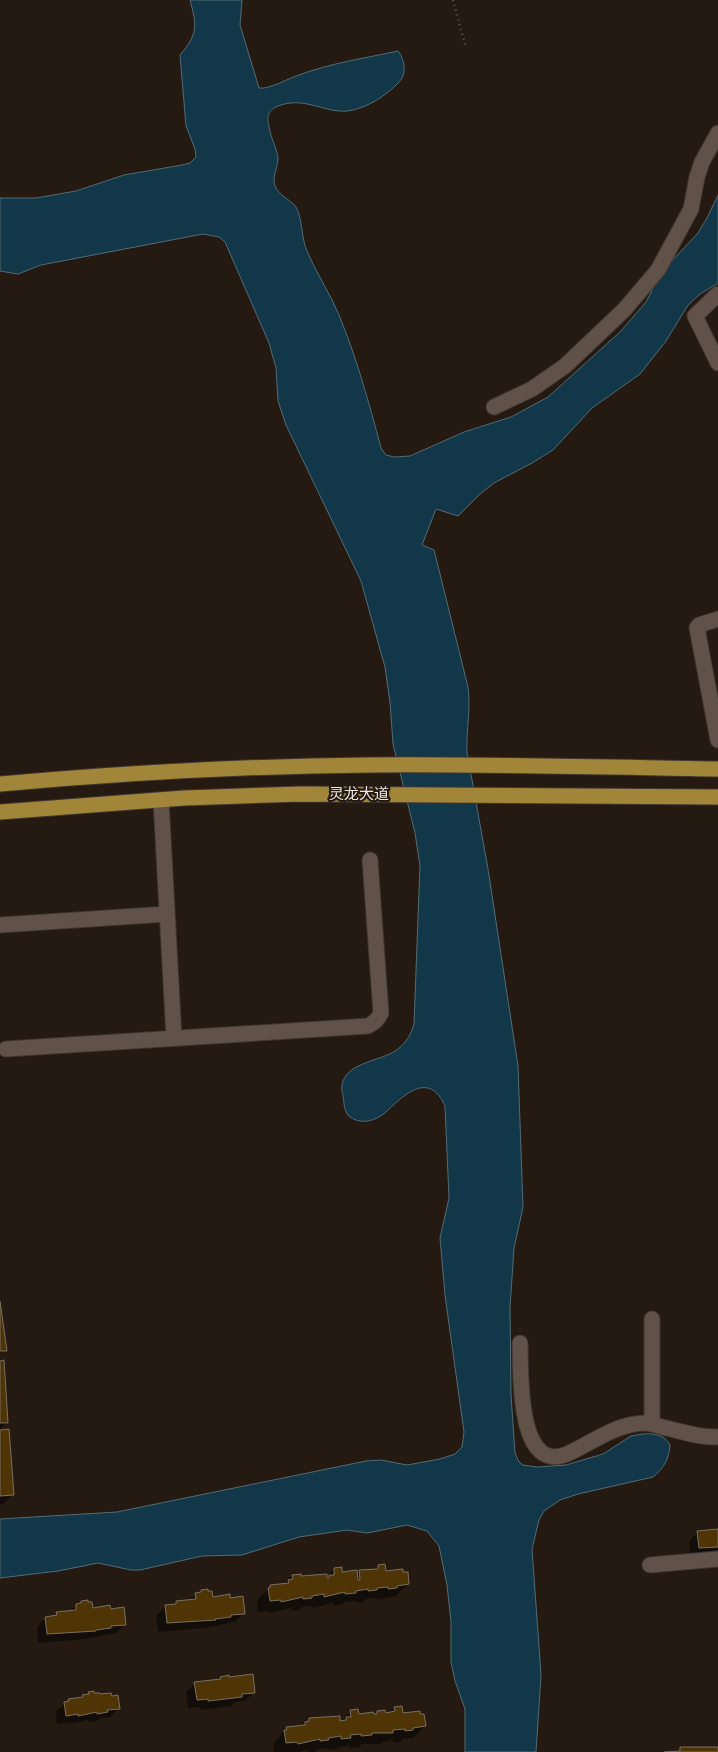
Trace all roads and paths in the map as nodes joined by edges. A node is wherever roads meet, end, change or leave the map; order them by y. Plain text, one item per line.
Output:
1 (453, 0) edge
2 (466, 48) dead end
3 (718, 133) edge
4 (718, 294) edge
5 (718, 363) edge
6 (494, 407) dead end
7 (718, 619) edge
8 (718, 740) edge
9 (718, 768) edge
10 (0, 784) edge
11 (718, 797) edge
12 (161, 800) junction
13 (0, 812) edge
14 (370, 860) dead end
15 (167, 914) junction
16 (0, 925) edge
17 (174, 1038) junction
18 (6, 1049) dead end
19 (652, 1318) dead end
20 (520, 1343) dead end
21 (652, 1424) junction
22 (718, 1438) edge
23 (718, 1559) edge
24 (650, 1565) dead end

1 - 2 path
3 - 6 street
4 - 5 street
7 - 8 street
9 - 10 main road, 灵龙大道
11 - 12 main road, 灵龙大道
12 - 13 main road, 灵龙大道
12 - 15 street
14 - 17 street
15 - 16 street
15 - 17 street
17 - 18 street
19 - 21 street
20 - 21 street
21 - 22 street
23 - 24 street

